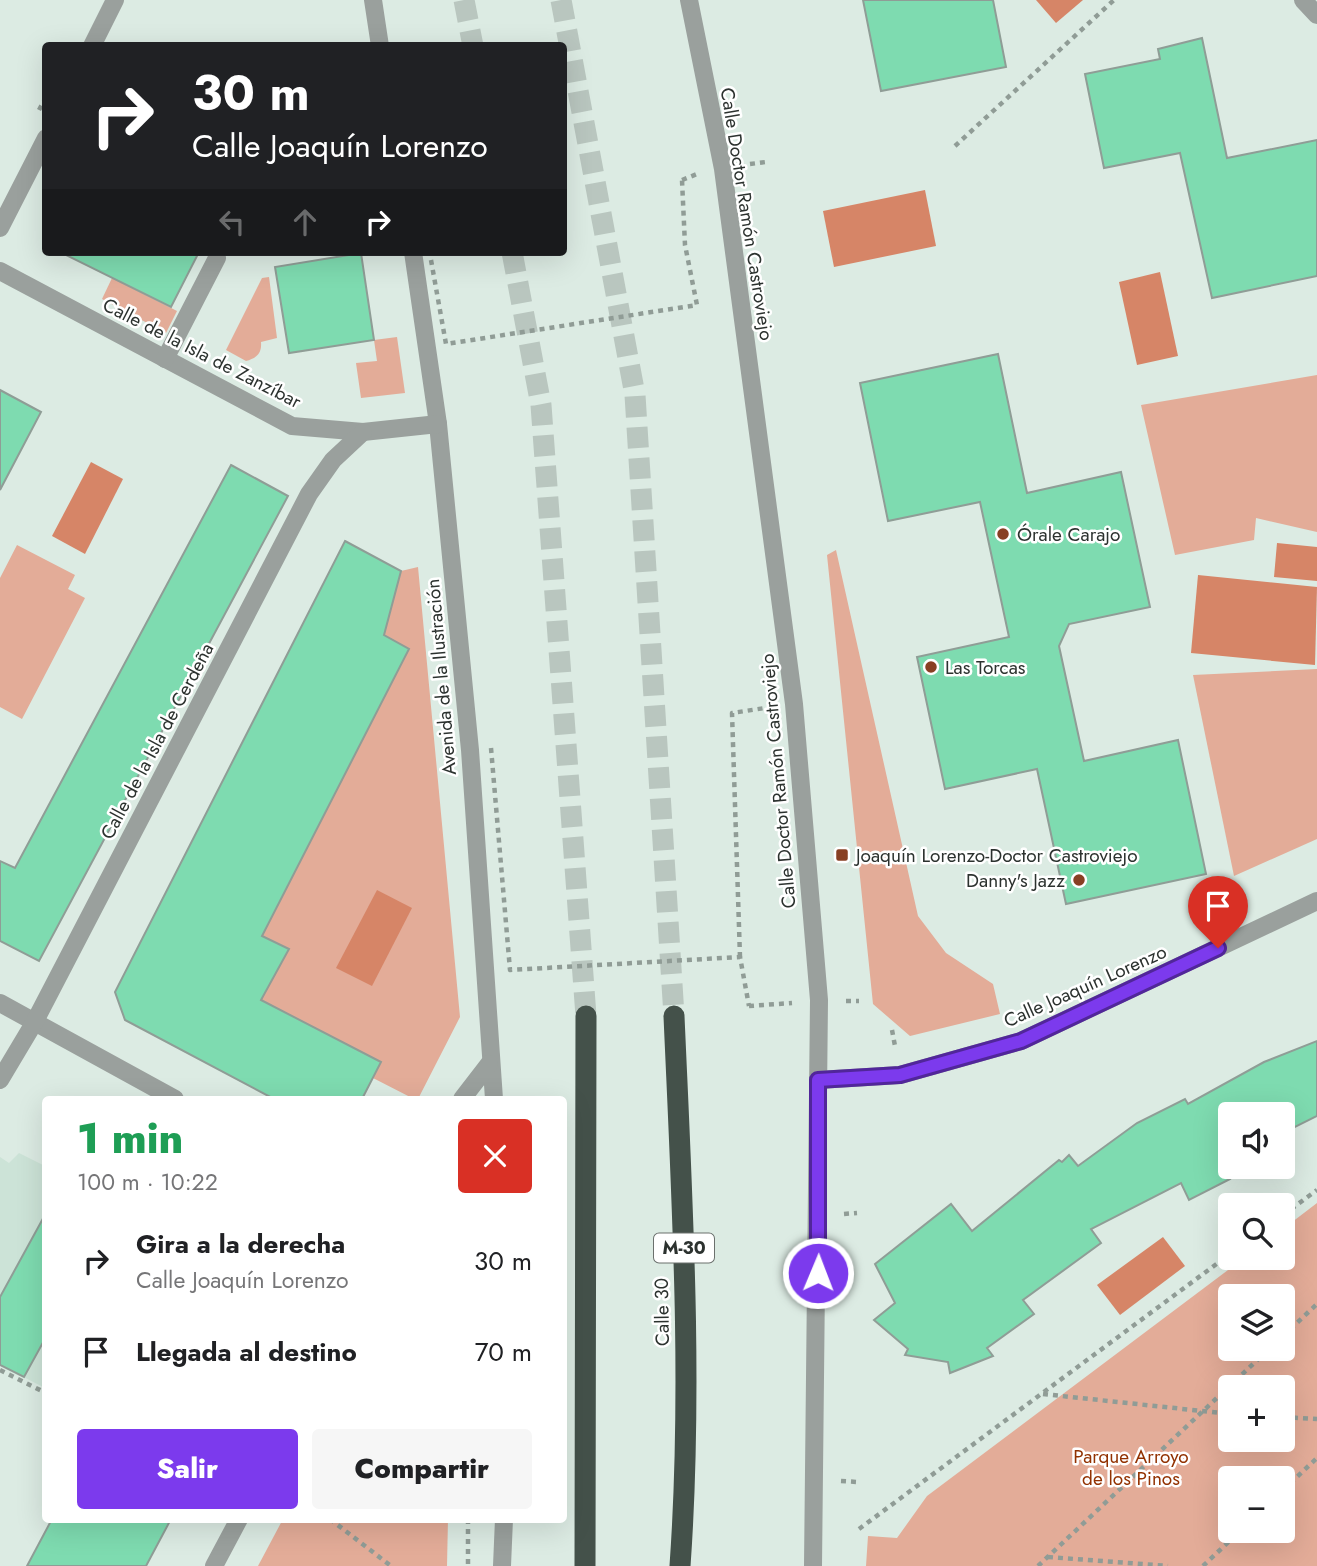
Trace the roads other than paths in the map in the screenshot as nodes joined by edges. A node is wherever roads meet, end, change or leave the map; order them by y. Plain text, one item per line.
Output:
1 (115, 0) edge
2 (373, 0) edge
3 (689, 0) edge
4 (1303, 0) edge
5 (1317, 15) edge
6 (94, 42) edge
7 (379, 42) edge
8 (42, 146) edge
9 (0, 228) edge
10 (414, 256) edge
11 (217, 258) dead end
12 (0, 271) edge
13 (165, 359) junction
14 (438, 424) junction
15 (363, 432) junction
16 (1317, 901) edge
17 (0, 1003) edge
18 (586, 1016) tunnel mouth
19 (674, 1016) tunnel mouth
20 (34, 1023) junction
21 (489, 1063) junction
22 (0, 1080) edge
23 (818, 1080) junction
24 (169, 1096) edge
25 (464, 1096) edge
26 (494, 1096) edge
27 (686, 1480) junction
28 (237, 1523) edge
29 (504, 1523) edge
30 (584, 1562) edge
31 (214, 1566) edge
32 (502, 1566) edge
33 (680, 1566) edge
34 (691, 1566) edge
35 (813, 1566) edge

1 - 6 street
2 - 7 street
3 - 23 street, Calle Doctor Ramón Castroviejo
4 - 5 street
8 - 9 street
10 - 14 street, Avenida de la Ilustración
11 - 13 street
12 - 13 street, Calle de la Isla de Zanzíbar
13 - 15 street, Calle de la Isla de Zanzíbar
14 - 15 street, Calle de la Isla de Zanzíbar
14 - 21 street, Avenida de la Ilustración
15 - 20 street, Calle de la Isla de Cerdeña
16 - 23 street, Calle Joaquín Lorenzo
17 - 20 street
18 - 30 highway
19 - 27 highway, Calle 30 / M-30
20 - 22 street, Calle de la Isla de Cerdeña
20 - 24 street
21 - 25 street
21 - 26 street, Avenida de la Ilustración
23 - 35 street, Calle Doctor Ramón Castroviejo
27 - 33 highway, Calle 30 / M-30
27 - 34 highway
28 - 31 street
29 - 32 street

